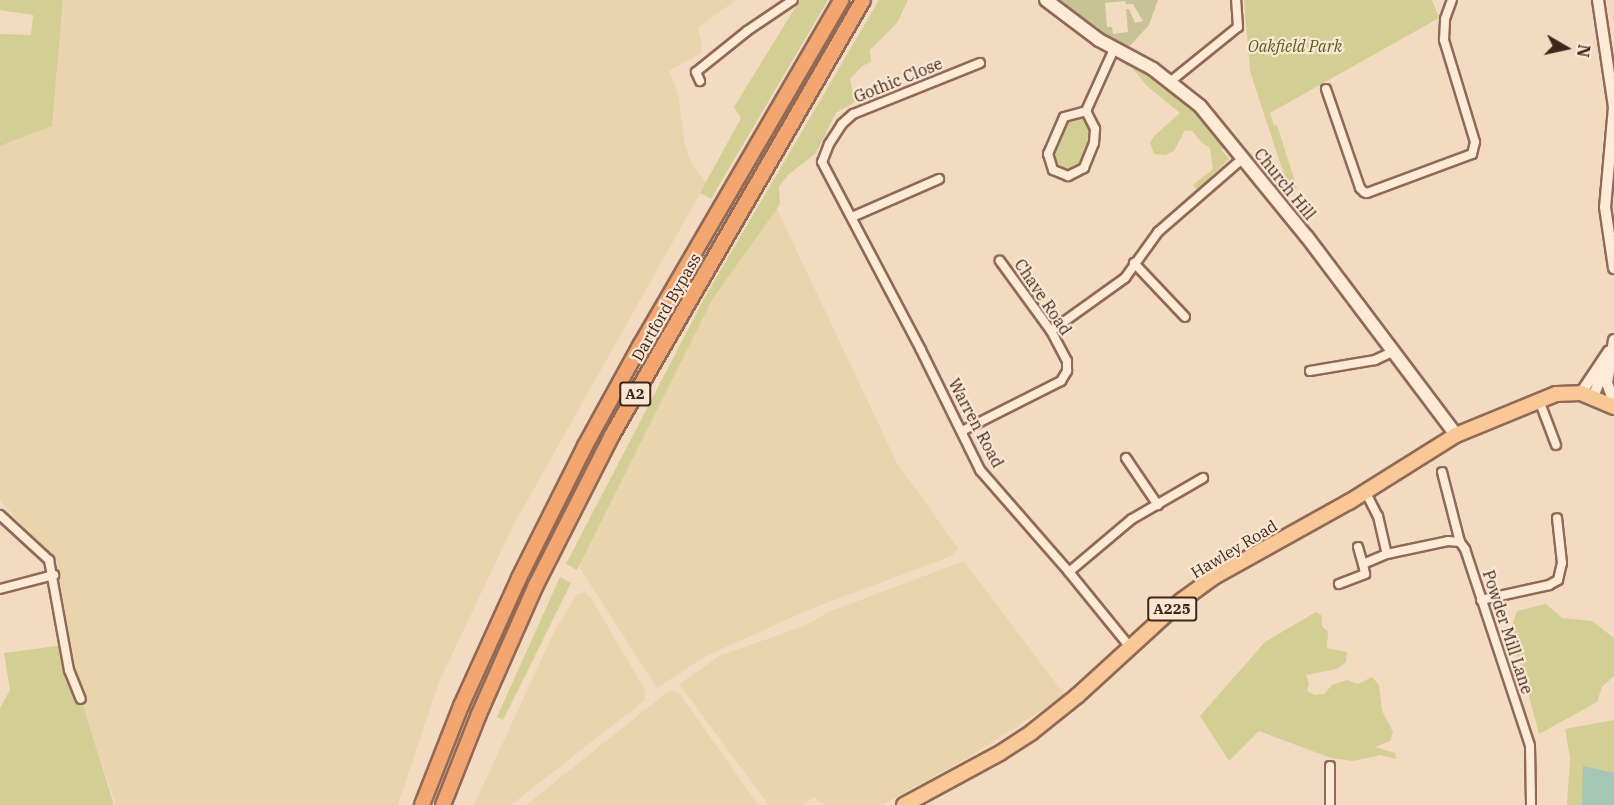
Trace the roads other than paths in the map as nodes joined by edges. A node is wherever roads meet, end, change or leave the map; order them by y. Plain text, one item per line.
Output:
1 (793, 0) edge
2 (841, 0) edge
3 (863, 0) edge
4 (1046, 0) edge
5 (1236, 0) edge
6 (1452, 0) edge
7 (1598, 0) edge
8 (1114, 49) junction
9 (980, 63) dead end
10 (700, 81) dead end
11 (1171, 81) junction
12 (1326, 89) dead end
13 (1086, 111) junction
14 (1614, 117) edge
15 (1243, 158) junction
16 (825, 167) joint
17 (939, 179) dead end
18 (852, 217) junction
19 (999, 261) dead end
20 (1134, 262) junction
21 (1614, 268) edge
22 (1185, 317) dead end
23 (1051, 331) junction
24 (1614, 342) edge
25 (1394, 351) junction
26 (1310, 371) dead end
27 (1587, 395) junction
28 (1539, 400) junction
29 (1614, 405) edge
30 (962, 431) junction
31 (1456, 435) junction
32 (1556, 446) dead end
33 (1126, 458) dead end
34 (1442, 472) dead end
35 (1203, 478) dead end
36 (1365, 491) junction
37 (1158, 505) junction
38 (0, 515) edge
39 (1557, 518) dead end
40 (1460, 542) junction
41 (1359, 548) dead end
42 (1387, 554) junction
43 (1363, 564) junction
44 (1069, 572) junction
45 (54, 575) junction
46 (1339, 584) dead end
47 (0, 589) edge
48 (1482, 600) junction
49 (1130, 647) junction
50 (81, 699) dead end
51 (1330, 766) dead end
52 (422, 805) edge
53 (443, 805) edge
54 (904, 805) edge
55 (1330, 805) edge
56 (1531, 805) edge

1 - 10 street
2 - 52 highway, Dartford Bypass / A2
3 - 53 highway, Dartford Bypass / A2
4 - 8 main road, Church Hill
5 - 11 street
6 - 12 street
7 - 14 street
8 - 11 main road, Church Hill
8 - 13 street
9 - 16 street, Gothic Close
11 - 15 main road, Church Hill
13 - 13 street
14 - 21 street
15 - 20 street
15 - 25 main road, Church Hill
16 - 18 street, Warren Road
17 - 18 street
18 - 30 street, Warren Road
19 - 23 street, Chave Road
20 - 22 street
20 - 23 street
23 - 30 street, Chave Road
24 - 27 street
24 - 29 street
25 - 26 street
25 - 31 main road, Church Hill
27 - 28 main road, Hawley Road / A225
27 - 29 main road
28 - 31 main road, Hawley Road / A225
28 - 32 street
30 - 44 street, Warren Road
31 - 36 main road, Hawley Road / A225
33 - 37 street
34 - 40 street, Powder Mill Lane
35 - 37 street
36 - 42 street
36 - 49 main road, Hawley Road / A225
37 - 44 street
38 - 45 street
39 - 48 street
40 - 42 street
40 - 48 street, Powder Mill Lane
41 - 43 street
42 - 43 street
43 - 46 street
44 - 49 street, Warren Road
45 - 47 street
45 - 50 street
48 - 56 street, Powder Mill Lane
49 - 54 main road, Hawley Road / A225
51 - 55 street

